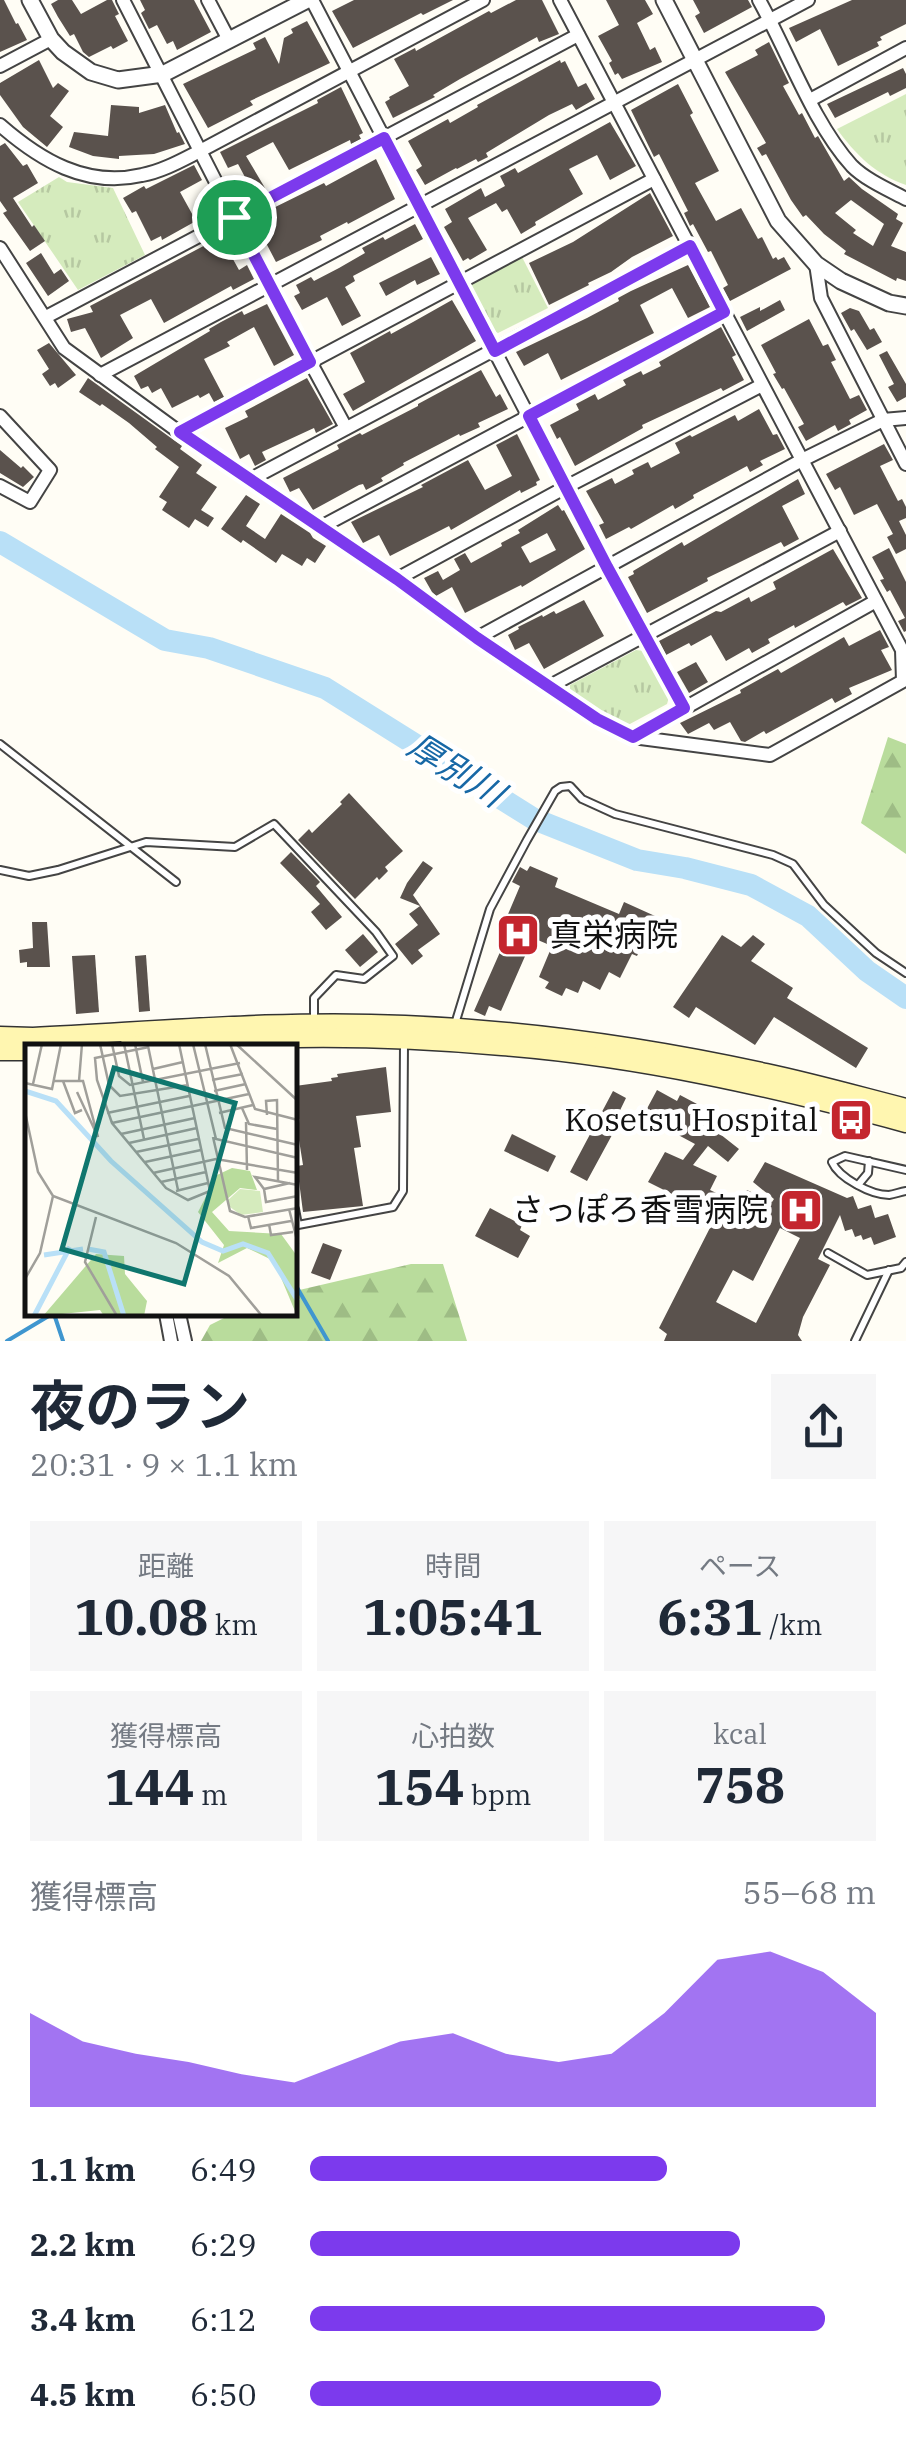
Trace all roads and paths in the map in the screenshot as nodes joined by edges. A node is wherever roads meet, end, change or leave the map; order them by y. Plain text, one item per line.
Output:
1 (30, 0) edge
2 (123, 0) edge
3 (208, 0) edge
4 (310, 0) edge
5 (483, 0) edge
6 (560, 0) edge
7 (664, 0) edge
8 (760, 0) edge
9 (808, 0) edge
10 (770, 20) junction
11 (578, 35) junction
12 (51, 39) junction
13 (230, 40) junction
14 (906, 48) edge
15 (695, 59) junction
16 (0, 66) edge
17 (350, 72) junction
18 (163, 74) junction
19 (810, 100) junction
20 (613, 102) junction
21 (0, 125) edge
22 (384, 138) junction
23 (200, 150) junction
24 (654, 179) junction
25 (906, 200) edge
26 (420, 206) junction
27 (234, 217) junction
28 (690, 246) junction
29 (0, 248) edge
30 (816, 264) junction
31 (460, 284) junction
32 (269, 286) junction
33 (906, 306) edge
34 (724, 312) junction
35 (46, 317) junction
36 (495, 351) junction
37 (310, 362) junction
38 (100, 375) junction
39 (762, 384) junction
40 (0, 416) edge
41 (529, 416) junction
42 (906, 418) edge
43 (883, 420) junction
44 (346, 428) junction
45 (180, 432) junction
46 (802, 460) junction
47 (906, 464) edge
48 (249, 480) junction
49 (0, 486) edge
50 (566, 487) junction
51 (320, 528) junction
52 (840, 531) junction
53 (607, 567) junction
54 (397, 579) junction
55 (876, 601) junction
56 (644, 637) junction
57 (477, 638) junction
58 (550, 686) junction
59 (684, 708) junction
60 (633, 737) junction
61 (0, 744) edge
62 (130, 847) junction
63 (0, 870) edge
64 (176, 882) dead end
65 (906, 973) edge
66 (314, 1024) junction
67 (454, 1028) junction
68 (0, 1036) edge
69 (169, 1040) edge
70 (404, 1040) junction
71 (271, 1042) edge
72 (142, 1044) edge
73 (906, 1108) edge
74 (906, 1123) edge
75 (869, 1161) junction
76 (906, 1170) edge
77 (858, 1184) junction
78 (906, 1191) edge
79 (298, 1225) edge
80 (828, 1253) dead end
81 (906, 1262) edge
82 (889, 1270) junction
83 (166, 1316) edge
84 (180, 1316) edge
85 (171, 1341) edge
86 (186, 1341) edge
87 (855, 1341) edge

1 - 12 street
2 - 18 street
3 - 13 street
4 - 13 street
4 - 17 street
5 - 17 street
6 - 11 street
7 - 15 street
8 - 10 street
9 - 10 street
10 - 15 street
10 - 19 street
11 - 20 street
11 - 22 street
12 - 16 street
12 - 18 street
13 - 18 street
14 - 19 street
15 - 20 street
15 - 30 street
17 - 22 street
17 - 23 street
18 - 23 street
19 - 25 street
20 - 24 street
20 - 26 street
21 - 23 street
22 - 26 street
22 - 27 street
23 - 27 street
24 - 28 street
24 - 31 street
26 - 31 street
26 - 32 street
27 - 32 street
27 - 35 street
28 - 34 street
28 - 36 street
29 - 35 street
30 - 33 street
30 - 43 street
31 - 36 street
31 - 37 street
32 - 37 street
32 - 38 street
34 - 39 street
34 - 41 street
35 - 38 street
36 - 41 street
36 - 44 street
37 - 44 street
37 - 45 street
38 - 45 street
39 - 46 street
39 - 50 street
40 - 49 street
41 - 50 street
41 - 51 street
42 - 43 street
43 - 46 street
43 - 47 street
44 - 48 street
45 - 48 street
46 - 52 street
46 - 53 street
48 - 51 street
50 - 53 street
50 - 54 street
51 - 54 street
52 - 55 street
52 - 56 street
53 - 56 street
53 - 57 street
54 - 57 street
55 - 59 street
55 - 60 street
56 - 58 street
56 - 59 street
57 - 58 street
58 - 60 street
59 - 60 street
61 - 62 lane
62 - 63 lane
62 - 64 lane
62 - 66 lane
65 - 67 lane
66 - 67 main road
66 - 69 main road
67 - 73 main road
68 - 69 main road
69 - 71 main road
69 - 72 main road
70 - 71 main road
70 - 74 main road
70 - 79 lane
75 - 76 lane
75 - 77 lane
75 - 77 lane
77 - 78 lane
80 - 82 lane
81 - 82 lane
82 - 87 lane
83 - 85 street
84 - 86 street

